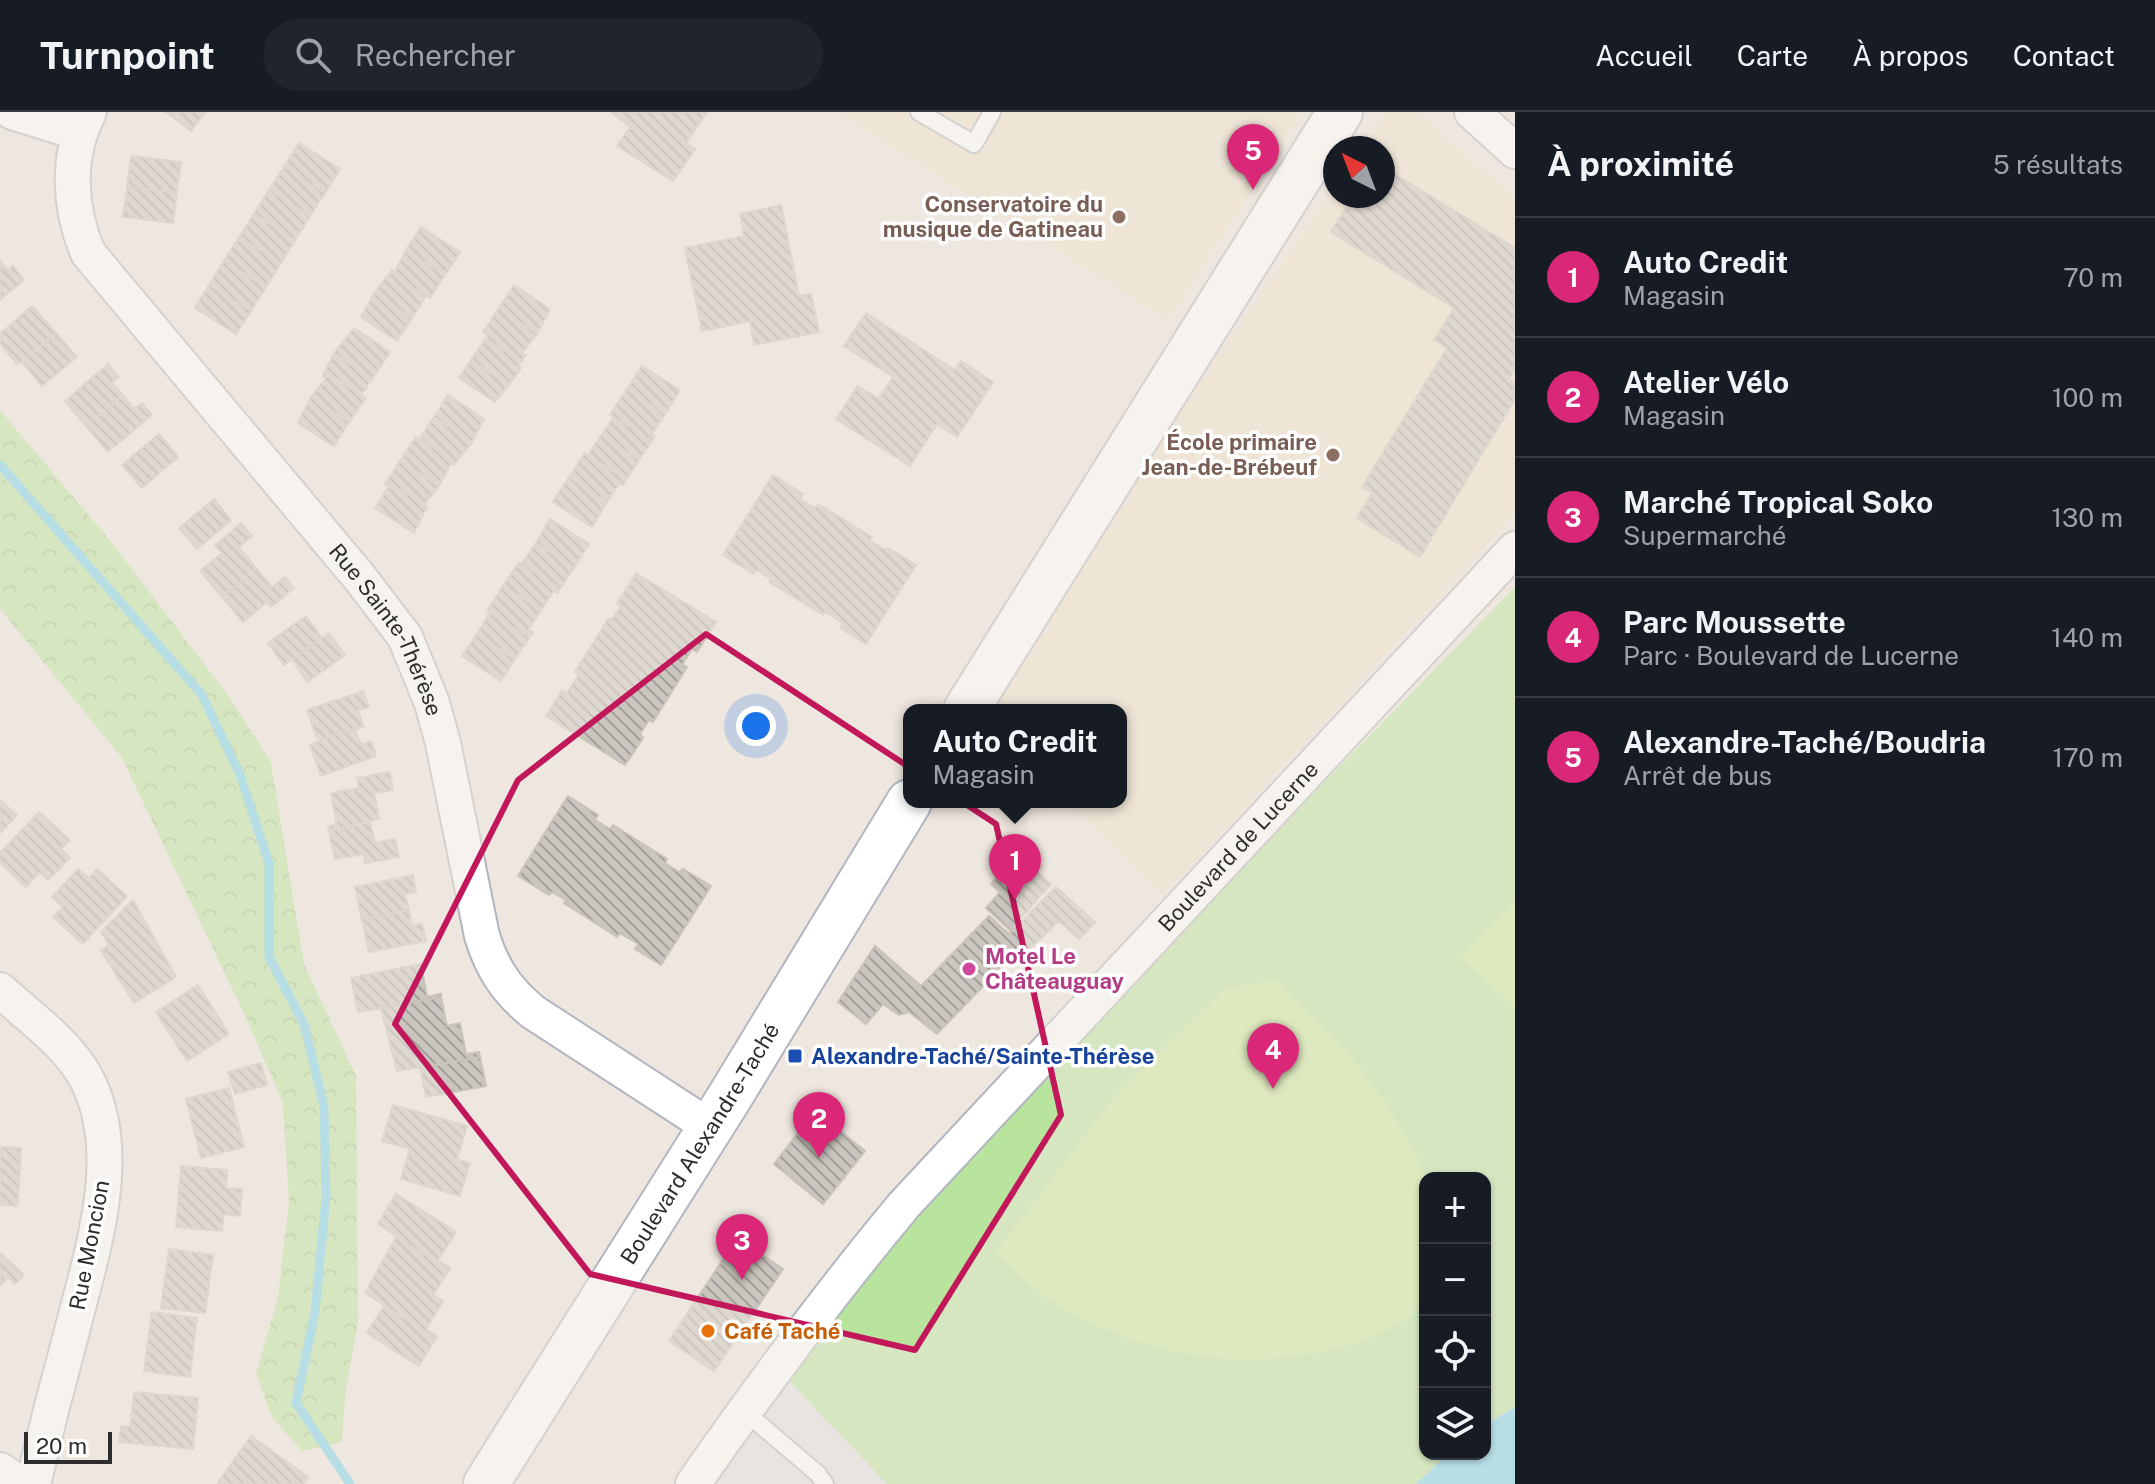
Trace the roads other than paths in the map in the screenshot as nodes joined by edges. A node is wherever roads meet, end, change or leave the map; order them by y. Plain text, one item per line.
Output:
1 (12, 112) edge
2 (919, 112) edge
3 (992, 112) edge
4 (1340, 112) edge
5 (1472, 112) edge
6 (84, 122) edge
7 (1515, 151) edge
8 (1515, 549) edge
9 (970, 704) edge
10 (905, 808) edge
11 (0, 990) edge
12 (710, 1127) junction
13 (744, 1411) junction
14 (0, 1470) edge
15 (20, 1484) edge
16 (33, 1484) edge
17 (486, 1484) edge
18 (693, 1484) edge
19 (825, 1484) edge

1 - 6 street
2 - 3 lane
4 - 9 main road
5 - 7 street
6 - 12 street, Rue Sainte-Thérèse
8 - 13 street, Boulevard de Lucerne
10 - 12 main road, Boulevard Alexandre-Taché
11 - 16 street, Rue Moncion
12 - 17 main road, Boulevard Alexandre-Taché
13 - 18 street, Boulevard de Lucerne
13 - 19 lane
14 - 15 street

